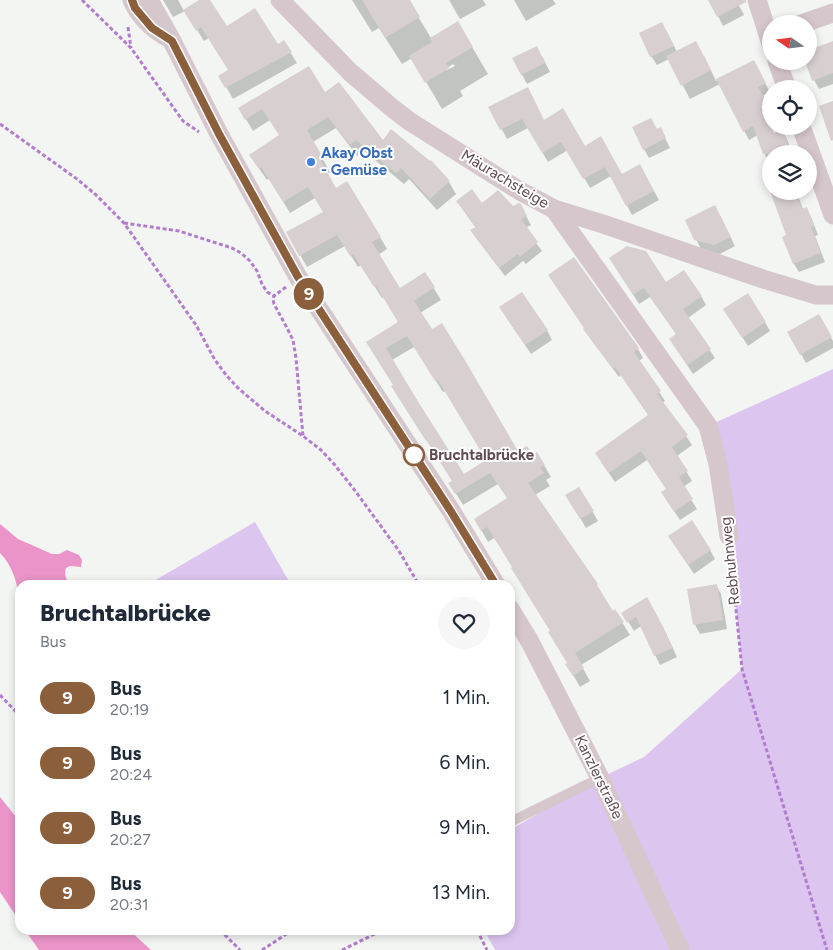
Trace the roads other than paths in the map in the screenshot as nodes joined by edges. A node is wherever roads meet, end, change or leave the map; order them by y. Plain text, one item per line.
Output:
1 (132, 0) edge
2 (149, 0) edge
3 (280, 0) edge
4 (757, 0) edge
5 (833, 12) edge
6 (762, 15) edge
7 (818, 17) edge
8 (172, 41) junction
9 (804, 135) edge
10 (554, 209) junction
11 (833, 215) edge
12 (833, 295) edge
13 (729, 536) road end
14 (493, 580) edge
15 (515, 617) edge
16 (600, 778) junction
17 (515, 820) edge
18 (680, 950) edge

1 - 8 street
2 - 8 street
3 - 10 street, Mäurachsteige
4 - 6 street
5 - 7 street
8 - 14 street
9 - 11 street
10 - 12 street, Mäurachsteige
10 - 13 street, Rebhuhnweg
15 - 16 street, Kanzlerstraße
16 - 17 lane
16 - 18 street, Kanzlerstraße

